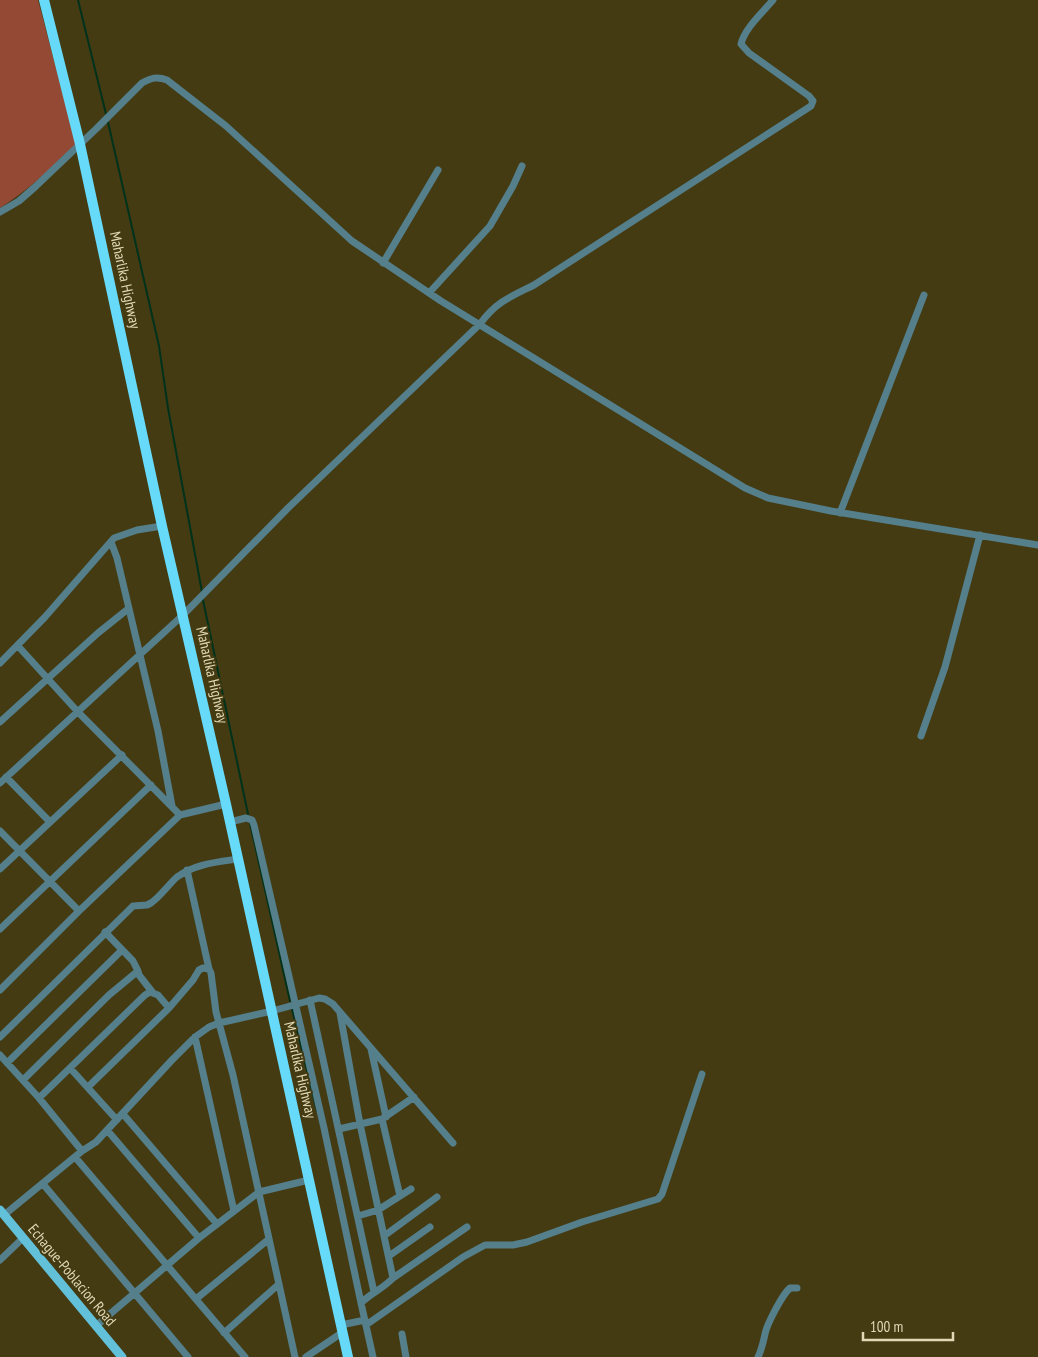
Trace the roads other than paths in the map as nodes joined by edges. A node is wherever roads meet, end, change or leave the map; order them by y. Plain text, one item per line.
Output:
1 (44, 0) edge
2 (772, 0) edge
3 (80, 144) junction
4 (522, 166) dead end
5 (438, 170) dead end
6 (0, 212) edge
7 (383, 263) junction
8 (429, 293) junction
9 (924, 295) dead end
10 (480, 324) junction
11 (840, 513) junction
12 (162, 526) junction
13 (980, 535) junction
14 (111, 542) junction
15 (1038, 545) edge
16 (128, 608) junction
17 (183, 615) junction
18 (18, 646) junction
19 (139, 656) junction
20 (0, 663) edge
21 (48, 678) junction
22 (78, 712) junction
23 (0, 722) edge
24 (921, 736) dead end
25 (122, 755) junction
26 (6, 777) junction
27 (0, 783) edge
28 (151, 785) junction
29 (226, 804) junction
30 (172, 806) junction
31 (180, 815) junction
32 (50, 822) junction
33 (230, 822) junction
34 (0, 831) edge
35 (20, 850) junction
36 (238, 859) junction
37 (0, 870) edge
38 (187, 870) junction
39 (48, 881) junction
40 (78, 912) junction
41 (0, 929) edge
42 (105, 932) junction
43 (122, 950) junction
44 (209, 969) junction
45 (138, 971) junction
46 (0, 990) edge
47 (153, 993) junction
48 (310, 1000) junction
49 (295, 1004) junction
50 (169, 1008) junction
51 (272, 1011) junction
52 (340, 1012) junction
53 (219, 1023) junction
54 (195, 1036) junction
55 (0, 1037) edge
56 (371, 1049) junction
57 (0, 1055) edge
58 (7, 1063) junction
59 (70, 1068) junction
60 (702, 1074) dead end
61 (23, 1080) junction
62 (88, 1087) junction
63 (414, 1097) junction
64 (39, 1098) junction
65 (120, 1117) junction
66 (384, 1118) junction
67 (360, 1124) junction
68 (339, 1129) junction
69 (107, 1130) junction
70 (453, 1142) dead end
71 (82, 1151) junction
72 (76, 1157) junction
73 (309, 1180) junction
74 (43, 1184) junction
75 (411, 1189) dead end
76 (259, 1192) junction
77 (400, 1196) junction
78 (437, 1197) dead end
79 (378, 1210) junction
80 (234, 1211) junction
81 (2, 1213) edge
82 (358, 1216) junction
83 (217, 1224) junction
84 (430, 1227) dead end
85 (467, 1227) dead end
86 (384, 1236) junction
87 (23, 1238) junction
88 (199, 1238) junction
89 (269, 1239) junction
90 (389, 1256) junction
91 (0, 1260) edge
92 (168, 1265) junction
93 (393, 1278) junction
94 (279, 1284) junction
95 (797, 1288) dead end
96 (374, 1292) junction
97 (135, 1293) junction
98 (196, 1299) junction
99 (361, 1303) junction
100 (365, 1323) junction
101 (96, 1326) junction
102 (342, 1329) junction
103 (224, 1333) junction
104 (402, 1334) dead end
105 (122, 1357) edge
106 (188, 1357) edge
107 (245, 1357) edge
108 (295, 1357) edge
109 (306, 1357) edge
110 (348, 1357) edge
111 (373, 1357) edge
112 (406, 1357) edge
113 (758, 1357) edge

1 - 3 highway, Maharlika Highway
2 - 10 street
3 - 6 street
3 - 7 street
3 - 12 highway, Maharlika Highway
4 - 8 street
5 - 7 street
7 - 8 street
8 - 10 street
9 - 11 street
10 - 11 street
10 - 17 street
11 - 13 street
12 - 14 street
12 - 17 highway, Maharlika Highway
13 - 15 street
13 - 24 street
14 - 16 street
14 - 18 street
16 - 19 street
16 - 21 street
17 - 19 street
17 - 29 highway, Maharlika Highway
18 - 20 street
18 - 21 street
19 - 22 street
19 - 30 street
21 - 22 street
21 - 23 street
22 - 25 street
22 - 26 street
25 - 28 street
25 - 32 street
26 - 27 street
26 - 32 street
28 - 30 street
28 - 39 street
29 - 31 street
29 - 33 highway, Maharlika Highway
30 - 31 street
31 - 40 street
32 - 35 street
33 - 36 highway, Maharlika Highway
33 - 49 street
34 - 35 street
35 - 37 street
35 - 39 street
36 - 38 street
36 - 51 highway, Maharlika Highway
38 - 42 street
38 - 44 street
39 - 40 street
39 - 41 street
40 - 46 street
42 - 43 street
42 - 55 street
43 - 45 street
43 - 58 street
44 - 50 street
44 - 53 street
45 - 47 street
45 - 61 street
47 - 50 street
47 - 59 street
48 - 49 street
48 - 52 street
48 - 68 street
49 - 51 street
49 - 99 street
50 - 62 street
51 - 53 street
51 - 73 highway, Maharlika Highway
52 - 56 street
52 - 67 street
53 - 54 street
53 - 76 street
54 - 65 street
54 - 80 street
56 - 63 street
56 - 66 street
57 - 58 street
58 - 61 street
59 - 62 street
59 - 64 street
60 - 100 street
61 - 64 street
62 - 65 street
63 - 66 street
63 - 70 street
64 - 71 street
65 - 69 street
65 - 83 street
66 - 67 street
66 - 77 street
67 - 68 street
67 - 79 street
68 - 82 street
69 - 71 street
69 - 88 street
71 - 72 street
72 - 74 street
72 - 92 street
73 - 76 street
73 - 102 highway, Maharlika Highway
74 - 81 street
74 - 97 street
75 - 77 street
76 - 80 street
76 - 89 street
77 - 79 street
78 - 86 street
79 - 82 street
79 - 86 street
80 - 83 street
81 - 87 main road, Echague-Poblacion Road
82 - 96 street
83 - 88 street
84 - 90 street
85 - 93 street
86 - 90 street
87 - 91 street
87 - 101 main road, Echague-Poblacion Road
88 - 92 street
89 - 94 street
89 - 98 street
90 - 93 street
92 - 97 street
92 - 98 street
93 - 96 street
94 - 103 street
94 - 108 street
95 - 113 street
96 - 99 street
97 - 101 street
97 - 106 street
98 - 103 street
99 - 100 street
100 - 102 street
100 - 111 street
101 - 105 main road, Echague-Poblacion Road
102 - 109 street
102 - 110 highway, Maharlika Highway
103 - 107 street
104 - 112 street

